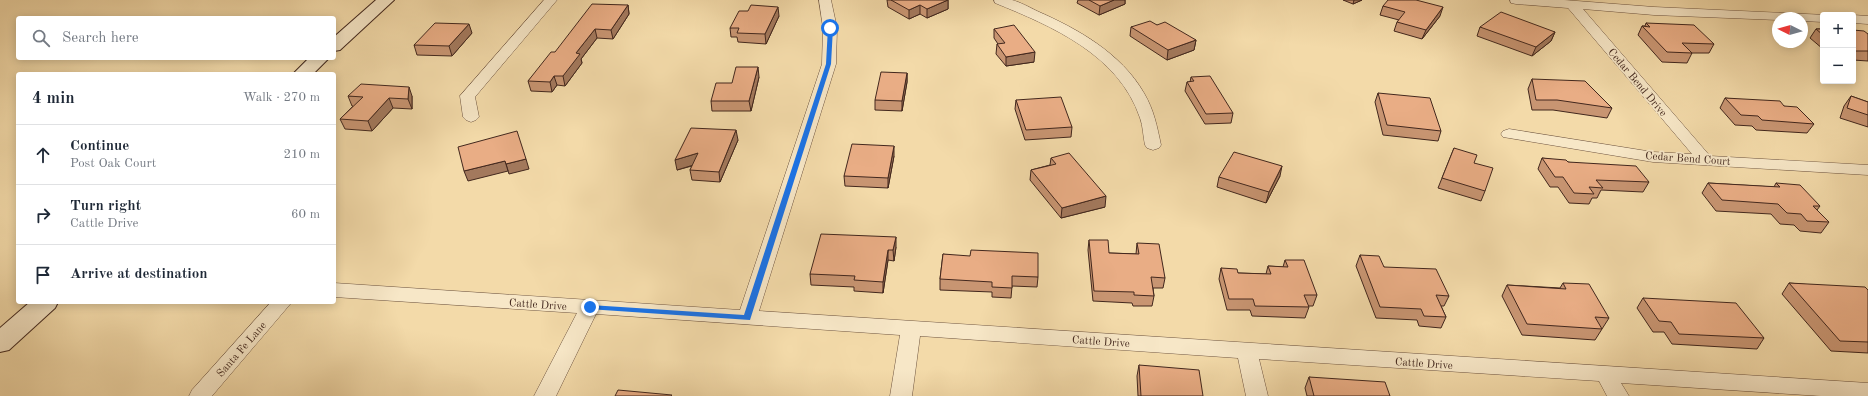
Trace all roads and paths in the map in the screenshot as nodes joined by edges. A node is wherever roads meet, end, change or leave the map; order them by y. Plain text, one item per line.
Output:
1 (386, 0) edge
2 (551, 0) edge
3 (825, 0) edge
4 (1000, 0) edge
5 (1516, 0) edge
6 (1572, 5) junction
7 (1820, 18) edge
8 (1856, 20) edge
9 (1868, 20) edge
10 (336, 44) edge
11 (318, 60) edge
12 (304, 72) edge
13 (471, 117) dead end
14 (1509, 134) dead end
15 (1153, 145) dead end
16 (1704, 159) junction
17 (1868, 170) edge
18 (336, 290) edge
19 (44, 304) edge
20 (280, 304) edge
21 (590, 307) junction
22 (747, 318) junction
23 (911, 329) junction
24 (0, 343) edge
25 (1247, 351) junction
26 (1605, 374) junction
27 (1868, 390) edge
28 (200, 396) edge
29 (545, 396) edge
30 (901, 396) edge
31 (1257, 396) edge
32 (1618, 396) edge

1 - 10 street
2 - 13 street
3 - 22 street
4 - 15 street
5 - 6 street
6 - 7 street
6 - 16 street, Cedar Bend Drive
8 - 9 street
11 - 12 street
14 - 16 street, Cedar Bend Court
16 - 17 street, Cedar Bend Court
18 - 21 street, Cattle Drive
19 - 24 street
20 - 28 street, Santa Fe Lane
21 - 22 street, Cattle Drive
21 - 29 street
22 - 23 street, Cattle Drive
23 - 25 street, Cattle Drive
23 - 30 street
25 - 26 street, Cattle Drive
25 - 31 street
26 - 27 street, Cattle Drive
26 - 32 street

